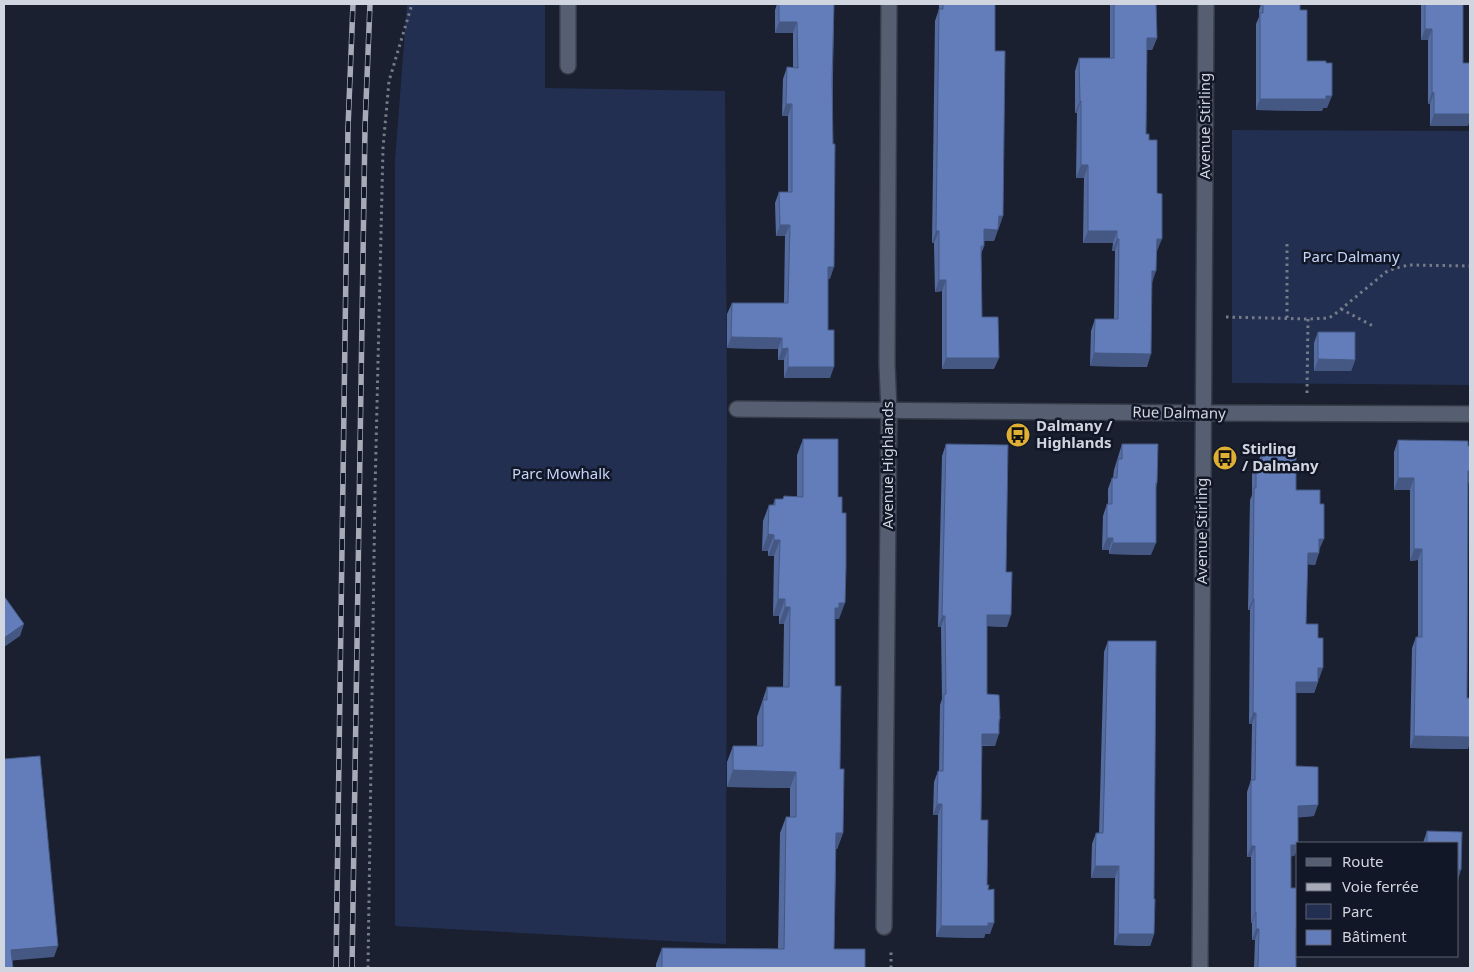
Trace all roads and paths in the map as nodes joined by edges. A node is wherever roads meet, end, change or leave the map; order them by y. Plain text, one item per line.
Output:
1 (412, 4) edge
2 (568, 4) edge
3 (889, 4) edge
4 (1206, 4) edge
5 (568, 66) dead end
6 (1287, 242) dead end
7 (1470, 266) edge
8 (1341, 309) junction
9 (1204, 317) junction
10 (1287, 318) junction
11 (1308, 319) junction
12 (1375, 327) dead end
13 (737, 409) dead end
14 (889, 411) junction
15 (1203, 413) junction
16 (1307, 413) junction
17 (1470, 414) edge
18 (884, 927) dead end
19 (891, 952) dead end
20 (368, 968) edge
21 (891, 968) edge
22 (1200, 968) edge

1 - 20 path
2 - 5 street
3 - 14 street, Avenue Highlands
4 - 9 street, Avenue Stirling
6 - 10 path
7 - 8 path
8 - 11 path
8 - 12 path
9 - 10 path
9 - 15 street, Avenue Stirling
10 - 11 path
11 - 16 path
13 - 14 street, Rue Dalmany
14 - 15 street, Rue Dalmany
14 - 18 street, Avenue Highlands
15 - 16 street, Rue Dalmany
15 - 22 street, Avenue Stirling
16 - 17 street, Rue Dalmany
19 - 21 path

